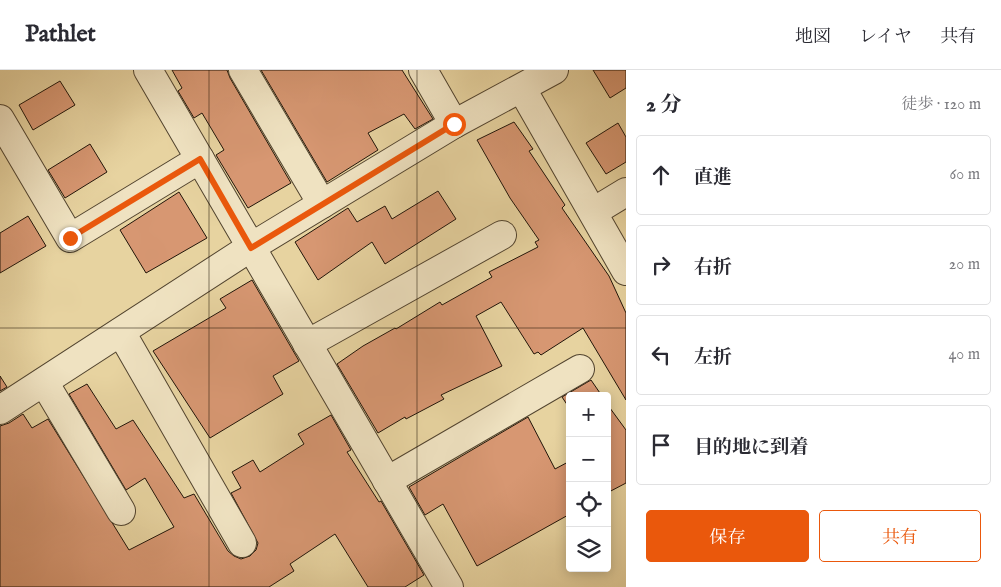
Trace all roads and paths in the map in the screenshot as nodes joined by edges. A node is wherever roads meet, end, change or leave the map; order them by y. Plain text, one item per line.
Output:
1 (148, 70) edge
2 (244, 70) edge
3 (423, 70) edge
4 (554, 70) edge
5 (522, 89) junction
6 (0, 119) edge
7 (454, 124) junction
8 (200, 159) junction
9 (626, 192) edge
10 (322, 204) junction
11 (593, 212) junction
12 (502, 235) dead end
13 (251, 248) junction
14 (626, 271) edge
15 (121, 332) junction
16 (307, 344) junction
17 (580, 369) dead end
18 (44, 382) junction
19 (0, 410) edge
20 (387, 481) junction
21 (120, 511) dead end
22 (242, 543) dead end
23 (449, 587) edge

1 - 8 street
2 - 10 street
3 - 7 street
4 - 5 street
5 - 7 street
5 - 11 street
6 - 8 street
7 - 10 street
8 - 13 street
9 - 11 street
10 - 13 street
11 - 14 street
12 - 16 street
13 - 15 street
13 - 16 street
15 - 18 street
15 - 22 street
16 - 20 street
17 - 20 street
18 - 19 street
18 - 21 street
20 - 23 street

